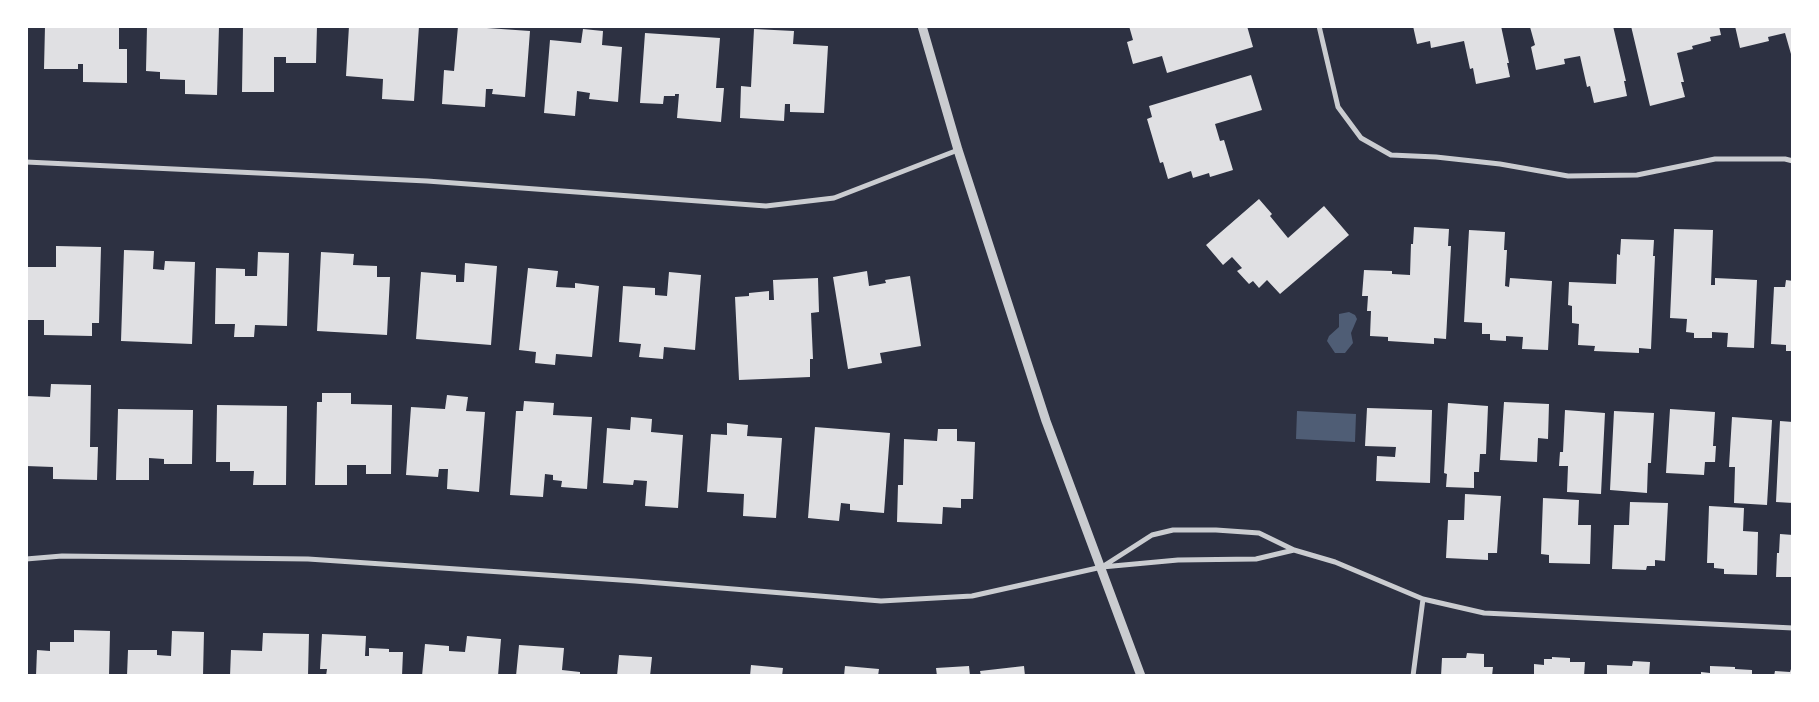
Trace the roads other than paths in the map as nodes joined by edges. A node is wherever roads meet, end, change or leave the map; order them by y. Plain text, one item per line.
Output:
1 (922, 26) edge
2 (1319, 26) edge
3 (958, 150) junction
4 (1793, 161) edge
5 (26, 162) edge
6 (1294, 550) junction
7 (26, 559) edge
8 (1102, 567) junction
9 (1423, 599) junction
10 (1793, 628) edge
11 (1141, 676) edge
12 (1413, 676) edge

1 - 3 street
2 - 4 street
3 - 5 street
3 - 8 street
6 - 8 street
6 - 8 street
6 - 9 street
7 - 8 street
8 - 11 street
9 - 10 street
9 - 12 street

